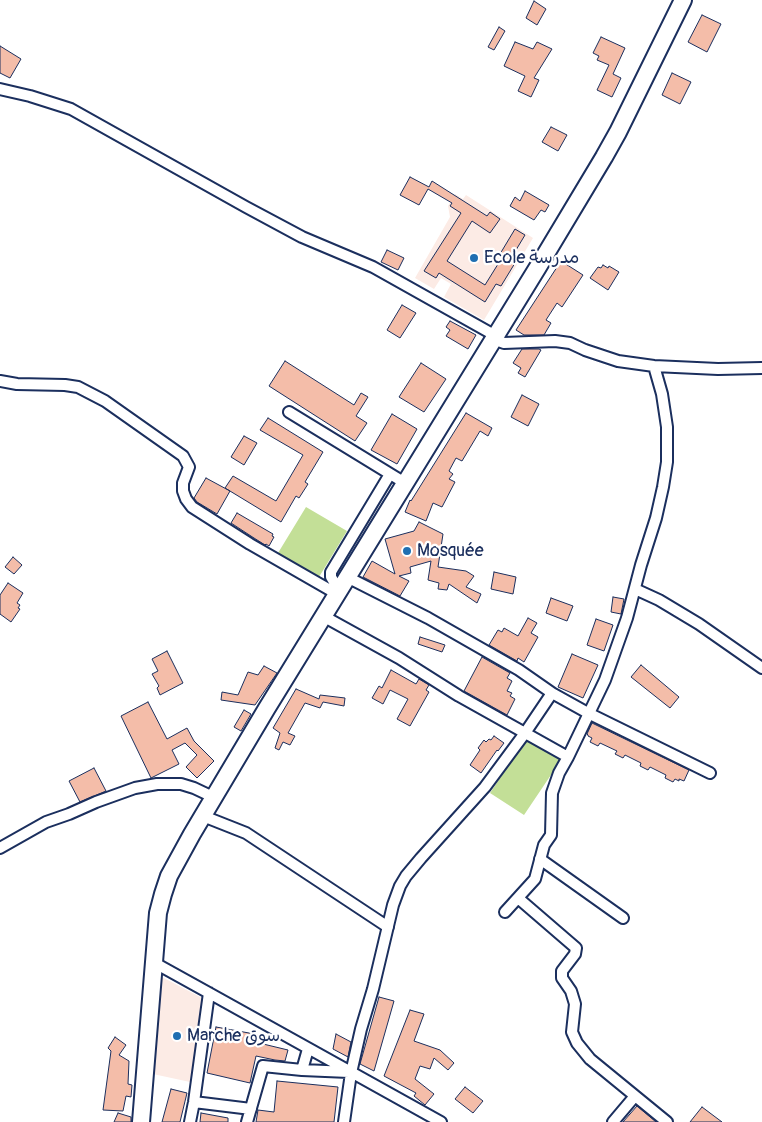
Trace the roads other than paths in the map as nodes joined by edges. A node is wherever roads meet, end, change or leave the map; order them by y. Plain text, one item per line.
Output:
1 (683, 0) edge
2 (0, 89) edge
3 (494, 338) junction
4 (654, 366) junction
5 (762, 368) edge
6 (0, 381) edge
7 (289, 412) dead end
8 (390, 474) junction
9 (405, 483) junction
10 (342, 586) junction
11 (635, 589) junction
12 (323, 616) junction
13 (762, 668) edge
14 (552, 693) junction
15 (588, 713) junction
16 (525, 733) junction
17 (568, 757) junction
18 (710, 773) dead end
19 (214, 797) junction
20 (203, 816) junction
21 (0, 848) edge
22 (540, 859) junction
23 (518, 898) junction
24 (505, 912) dead end
25 (623, 918) dead end
26 (388, 927) junction
27 (153, 962) junction
28 (210, 993) junction
29 (308, 1049) junction
30 (302, 1070) junction
31 (351, 1072) junction
32 (635, 1096) junction
33 (194, 1102) junction
34 (251, 1109) junction
35 (140, 1122) edge
36 (190, 1122) edge
37 (247, 1122) edge
38 (344, 1122) edge
39 (441, 1122) edge
40 (613, 1122) edge
41 (667, 1122) edge

1 - 3 main road
2 - 3 street
3 - 4 street
3 - 9 main road
4 - 5 street
4 - 11 street
6 - 10 street
7 - 8 street
8 - 9 street
8 - 10 street
9 - 10 main road
10 - 12 main road
10 - 14 street
11 - 13 street
11 - 15 street
12 - 16 street
12 - 19 main road
14 - 15 street
14 - 16 street
15 - 17 street
15 - 18 street
16 - 17 street
16 - 26 street
17 - 22 street
19 - 20 main road
19 - 21 street
20 - 26 street
20 - 27 main road
22 - 23 street
22 - 25 street
23 - 24 street
23 - 32 street
26 - 31 street
27 - 28 street
27 - 35 main road
28 - 29 street
28 - 33 street
29 - 30 street
29 - 31 street
30 - 31 street
30 - 34 street
31 - 38 street
31 - 39 street
32 - 40 street
32 - 41 street
33 - 34 street
33 - 36 street
34 - 37 street

